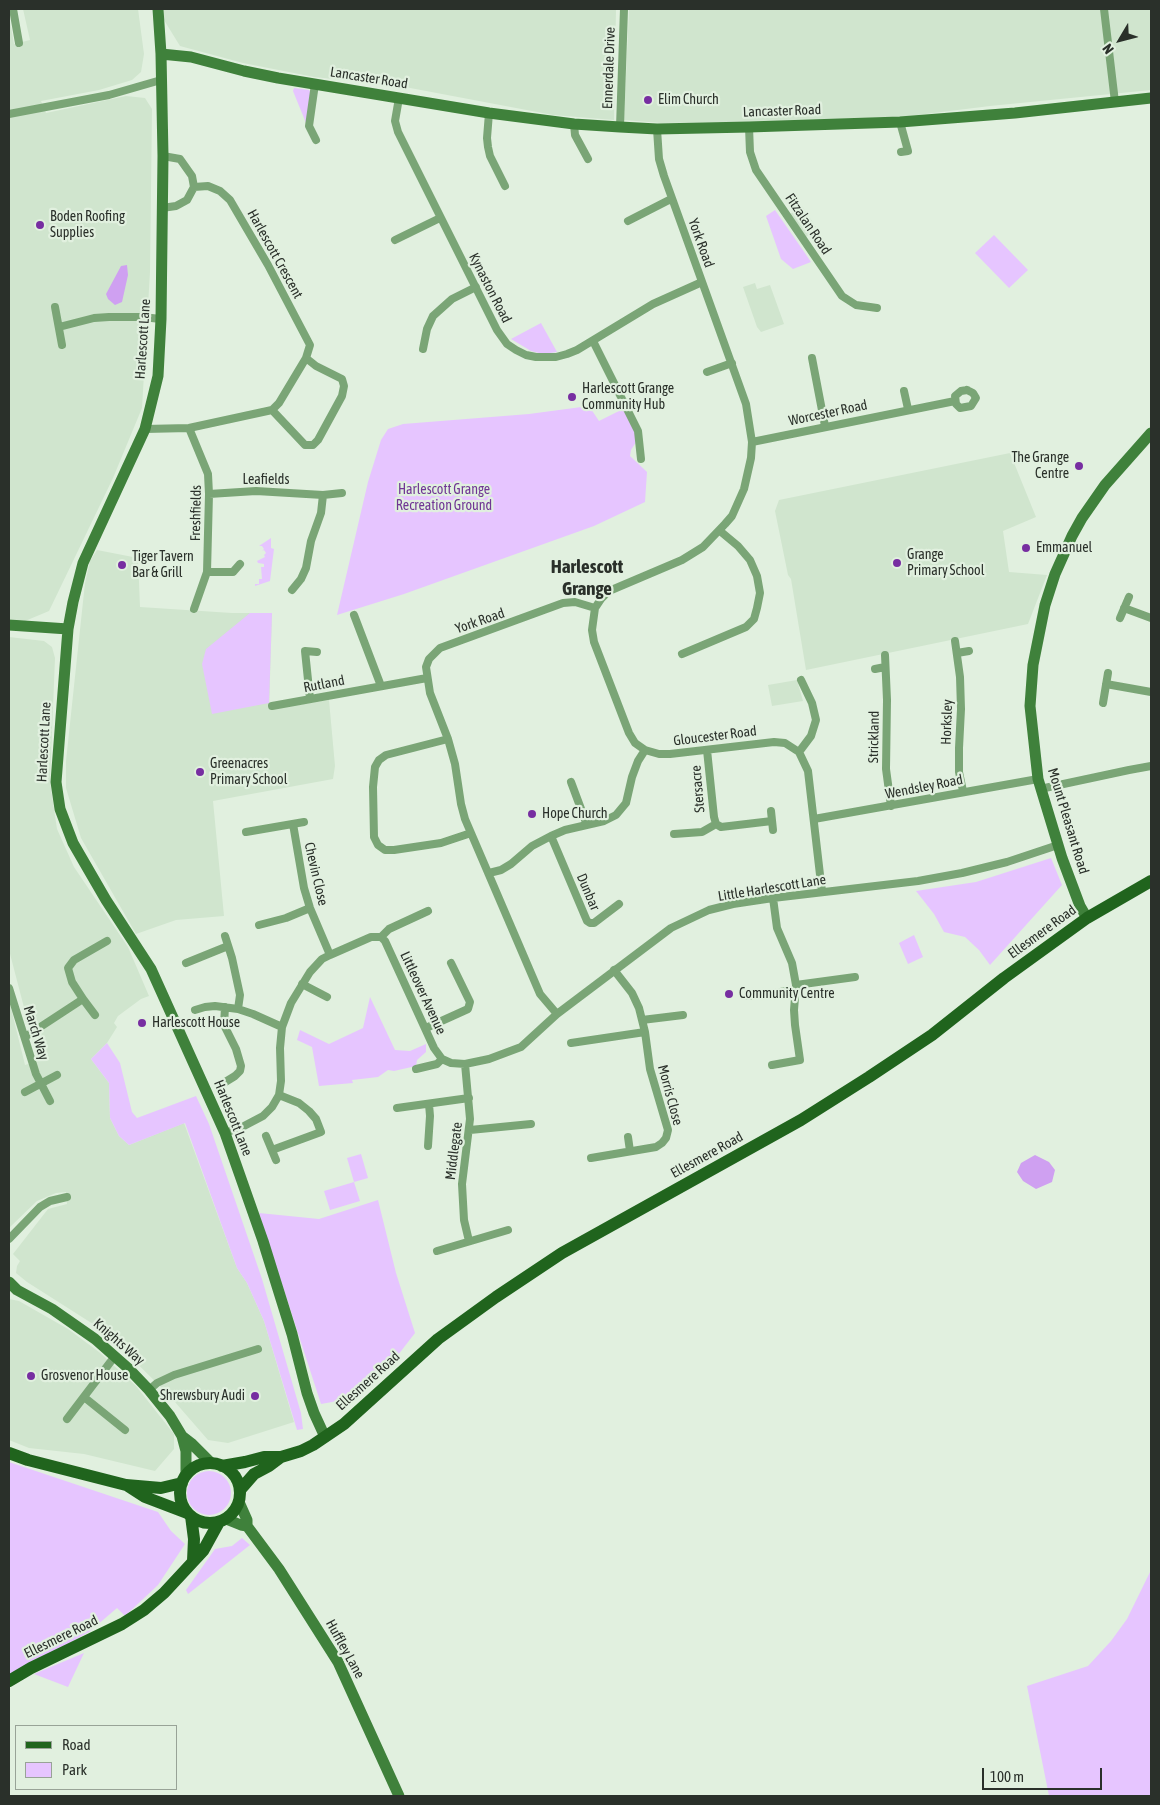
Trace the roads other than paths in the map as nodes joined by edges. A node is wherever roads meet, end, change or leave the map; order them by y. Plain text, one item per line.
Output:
1 (13, 9) edge
2 (158, 9) edge
3 (624, 9) edge
4 (1104, 9) edge
5 (19, 43) dead end
6 (161, 54) junction
7 (161, 80) junction
8 (315, 84) junction
9 (398, 98) junction
10 (1151, 98) edge
11 (1114, 102) junction
12 (489, 113) junction
13 (9, 114) edge
14 (900, 122) junction
15 (574, 124) junction
16 (620, 127) junction
17 (749, 127) junction
18 (657, 129) junction
19 (316, 140) dead end
20 (901, 152) dead end
21 (163, 156) junction
22 (588, 159) dead end
23 (506, 186) dead end
24 (194, 187) junction
25 (671, 198) junction
26 (162, 208) junction
27 (440, 218) junction
28 (628, 221) dead end
29 (395, 240) dead end
30 (702, 282) junction
31 (476, 287) junction
32 (55, 307) dead end
33 (877, 308) dead end
34 (161, 319) junction
35 (59, 327) junction
36 (593, 341) junction
37 (62, 345) dead end
38 (423, 349) dead end
39 (306, 358) junction
40 (812, 358) dead end
41 (732, 363) junction
42 (707, 372) dead end
43 (904, 391) dead end
44 (955, 400) dead end
45 (272, 410) junction
46 (908, 410) junction
47 (825, 426) junction
48 (189, 428) junction
49 (145, 429) junction
50 (1151, 433) edge
51 (752, 442) junction
52 (630, 450) dead end
53 (640, 450) junction
54 (641, 459) dead end
55 (342, 493) dead end
56 (209, 494) junction
57 (324, 495) junction
58 (720, 531) junction
59 (240, 564) dead end
60 (207, 572) junction
61 (292, 590) dead end
62 (1129, 597) dead end
63 (595, 608) junction
64 (1124, 608) junction
65 (194, 609) dead end
66 (354, 615) dead end
67 (1120, 618) dead end
68 (1151, 618) edge
69 (9, 626) edge
70 (68, 630) junction
71 (955, 641) dead end
72 (969, 651) dead end
73 (317, 652) dead end
74 (957, 653) junction
75 (682, 654) dead end
76 (885, 655) dead end
77 (886, 667) junction
78 (875, 669) dead end
79 (1108, 673) dead end
80 (427, 678) junction
81 (801, 680) dead end
82 (1106, 684) junction
83 (381, 686) junction
84 (1151, 692) edge
85 (310, 699) junction
86 (1102, 703) dead end
87 (272, 706) dead end
88 (448, 739) junction
89 (645, 750) junction
90 (707, 750) junction
91 (800, 752) junction
92 (1151, 766) edge
93 (571, 782) dead end
94 (1039, 784) junction
95 (963, 792) junction
96 (891, 806) junction
97 (771, 810) dead end
98 (814, 819) junction
99 (772, 821) junction
100 (304, 822) dead end
101 (293, 824) junction
102 (716, 824) junction
103 (587, 826) junction
104 (773, 830) dead end
105 (246, 832) dead end
106 (471, 833) junction
107 (674, 834) dead end
108 (551, 836) junction
109 (1058, 846) junction
110 (489, 873) junction
111 (1151, 881) edge
112 (822, 892) junction
113 (774, 898) junction
114 (619, 904) dead end
115 (310, 908) junction
116 (1087, 918) junction
117 (425, 924) dead end
118 (259, 925) dead end
119 (225, 936) dead end
120 (381, 937) junction
121 (107, 941) dead end
122 (228, 946) junction
123 (330, 955) junction
124 (186, 963) dead end
125 (614, 970) junction
126 (445, 974) dead end
127 (855, 977) dead end
128 (302, 984) junction
129 (9, 988) edge
130 (796, 988) junction
131 (748, 996) dead end
132 (327, 997) dead end
133 (83, 1000) junction
134 (225, 1007) junction
135 (238, 1009) junction
136 (196, 1010) dead end
137 (556, 1014) junction
138 (95, 1015) dead end
139 (683, 1015) dead end
140 (642, 1020) junction
141 (282, 1027) junction
142 (426, 1028) junction
143 (645, 1032) junction
144 (25, 1037) junction
145 (572, 1044) dead end
146 (442, 1059) junction
147 (465, 1064) junction
148 (772, 1065) dead end
149 (416, 1069) dead end
150 (57, 1075) dead end
151 (222, 1084) dead end
152 (41, 1085) junction
153 (25, 1092) dead end
154 (279, 1095) junction
155 (469, 1098) junction
156 (50, 1100) dead end
157 (429, 1104) junction
158 (397, 1108) dead end
159 (531, 1124) dead end
160 (470, 1130) junction
161 (225, 1133) junction
162 (266, 1136) dead end
163 (628, 1137) dead end
164 (428, 1146) dead end
165 (272, 1150) junction
166 (630, 1151) junction
167 (590, 1158) dead end
168 (276, 1160) dead end
169 (66, 1197) dead end
170 (508, 1230) dead end
171 (9, 1240) edge
172 (469, 1241) junction
173 (437, 1251) dead end
174 (12, 1287) edge
175 (258, 1349) dead end
176 (115, 1356) junction
177 (149, 1390) junction
178 (84, 1398) junction
179 (67, 1419) dead end
180 (125, 1430) dead end
181 (182, 1436) junction
182 (325, 1437) junction
183 (9, 1453) edge
184 (281, 1457) junction
185 (217, 1465) junction
186 (184, 1479) junction
187 (126, 1485) junction
188 (239, 1496) junction
189 (189, 1515) junction
190 (222, 1521) junction
191 (247, 1526) junction
192 (192, 1561) junction
193 (9, 1681) edge
194 (399, 1796) edge

1 - 5 street
2 - 6 street, Harlescott Lane
3 - 16 street, Ennerdale Drive
4 - 11 street
6 - 7 street, Harlescott Lane
6 - 8 street, Lancaster Road
7 - 13 street
7 - 21 street, Harlescott Lane
8 - 9 street, Lancaster Road
8 - 19 street
9 - 12 street, Lancaster Road
9 - 27 street, Kynaston Road
10 - 11 street, Lancaster Road
11 - 14 street, Lancaster Road
12 - 15 street, Lancaster Road
12 - 23 street
14 - 17 street, Lancaster Road
14 - 20 street
15 - 16 street, Lancaster Road
15 - 22 street
16 - 18 street, Lancaster Road
17 - 18 street, Lancaster Road
17 - 33 street, Fitzalan Road
18 - 25 street, York Road
21 - 24 street
21 - 26 street, Harlescott Lane
24 - 26 street
24 - 39 street, Harlescott Crescent
25 - 28 street
25 - 30 street, York Road
26 - 34 street, Harlescott Lane
27 - 29 street
27 - 31 street, Kynaston Road
30 - 36 street, Kynaston Road
30 - 41 street, York Road
31 - 36 street, Kynaston Road
31 - 38 street
32 - 35 street
34 - 35 street
34 - 49 street, Harlescott Lane
35 - 37 street
36 - 53 street
39 - 45 street
39 - 45 street
40 - 47 street
41 - 42 street
41 - 51 street, York Road
43 - 46 street
44 - 46 street, Worcester Road
45 - 48 street
46 - 47 street, Worcester Road
47 - 51 street, Worcester Road
48 - 49 street
48 - 56 street, Freshfields
49 - 70 street, Harlescott Lane
50 - 94 street, Mount Pleasant Road
51 - 58 street, York Road
52 - 53 street
53 - 54 street
55 - 57 street, Leafields
56 - 57 street, Leafields
56 - 60 street, Freshfields
57 - 61 street
58 - 63 street, York Road
58 - 75 street
59 - 60 street
60 - 65 street, Freshfields
62 - 64 street
63 - 80 street, York Road
63 - 89 street
64 - 67 street
64 - 68 street
66 - 83 street
69 - 70 street
70 - 161 street, Harlescott Lane
71 - 74 street, Horksley
72 - 74 street
73 - 85 street
74 - 95 street, Horksley
76 - 77 street, Strickland
77 - 78 street
77 - 96 street, Strickland
79 - 82 street
80 - 83 street, Rutland
80 - 88 street
81 - 91 street
82 - 84 street
82 - 86 street
83 - 85 street, Rutland
85 - 87 street, Rutland
88 - 106 street
88 - 106 street
89 - 90 street, Gloucester Road
89 - 103 street
90 - 91 street, Gloucester Road
90 - 102 street, Stersacre
91 - 98 street
92 - 94 street, Wendsley Road
93 - 103 street
94 - 95 street, Wendsley Road
94 - 109 street, Mount Pleasant Road
95 - 96 street, Wendsley Road
96 - 98 street, Wendsley Road
97 - 99 street
98 - 112 street
99 - 102 street, Stersacre
99 - 104 street
100 - 101 street
101 - 105 street
101 - 115 street, Chevin Close
102 - 107 street, Stersacre
103 - 108 street
106 - 110 street
108 - 110 street
108 - 114 street, Dunbar
109 - 112 street, Little Harlescott Lane
109 - 116 street, Mount Pleasant Road
110 - 137 street
111 - 116 main road, Ellesmere Road
112 - 113 street, Little Harlescott Lane
113 - 125 street, Little Harlescott Lane
113 - 130 street
115 - 118 street
115 - 123 street, Chevin Close
116 - 182 main road, Ellesmere Road
117 - 120 street
119 - 122 street
120 - 123 street
120 - 142 street, Littleover Avenue
121 - 133 street
122 - 124 street
122 - 135 street
123 - 128 street
125 - 137 street, Little Harlescott Lane
125 - 140 street, Morris Close
126 - 142 street
127 - 130 street
128 - 132 street
128 - 141 street
129 - 144 street, March Way
130 - 131 street
130 - 148 street
133 - 138 street
133 - 144 street
134 - 135 street
134 - 136 street
134 - 151 street
135 - 141 street
137 - 147 street, Little Harlescott Lane
139 - 140 street
140 - 143 street, Morris Close
141 - 154 street
142 - 146 street, Littleover Avenue
143 - 145 street
143 - 166 street, Morris Close
144 - 152 street, March Way
146 - 147 street, Little Harlescott Lane
146 - 149 street
147 - 155 street, Middlegate
150 - 152 street, March Way
152 - 153 street, March Way
152 - 156 street, March Way
154 - 161 street
154 - 165 street
155 - 157 street
155 - 160 street, Middlegate
157 - 158 street
157 - 164 street
159 - 160 street
160 - 172 street, Middlegate
161 - 182 street, Harlescott Lane
162 - 165 street
163 - 166 street
165 - 168 street
166 - 167 street, Morris Close
169 - 171 street
170 - 172 street
172 - 173 street
174 - 176 street, Knights Way
175 - 177 street
176 - 177 street, Knights Way
176 - 178 street
177 - 181 street, Knights Way
178 - 179 street
178 - 180 street
181 - 185 street, Knights Way
181 - 186 street, Knights Way
182 - 184 main road, Ellesmere Road
183 - 187 main road
184 - 185 main road, Ellesmere Road
184 - 188 main road, Ellesmere Road
185 - 186 main road
185 - 188 main road
186 - 187 main road
186 - 189 main road
187 - 189 main road
188 - 190 main road
188 - 191 street, Huffley Lane
189 - 190 main road
189 - 192 main road
190 - 191 street
190 - 192 main road, Ellesmere Road
191 - 194 street, Huffley Lane
192 - 193 main road, Ellesmere Road

